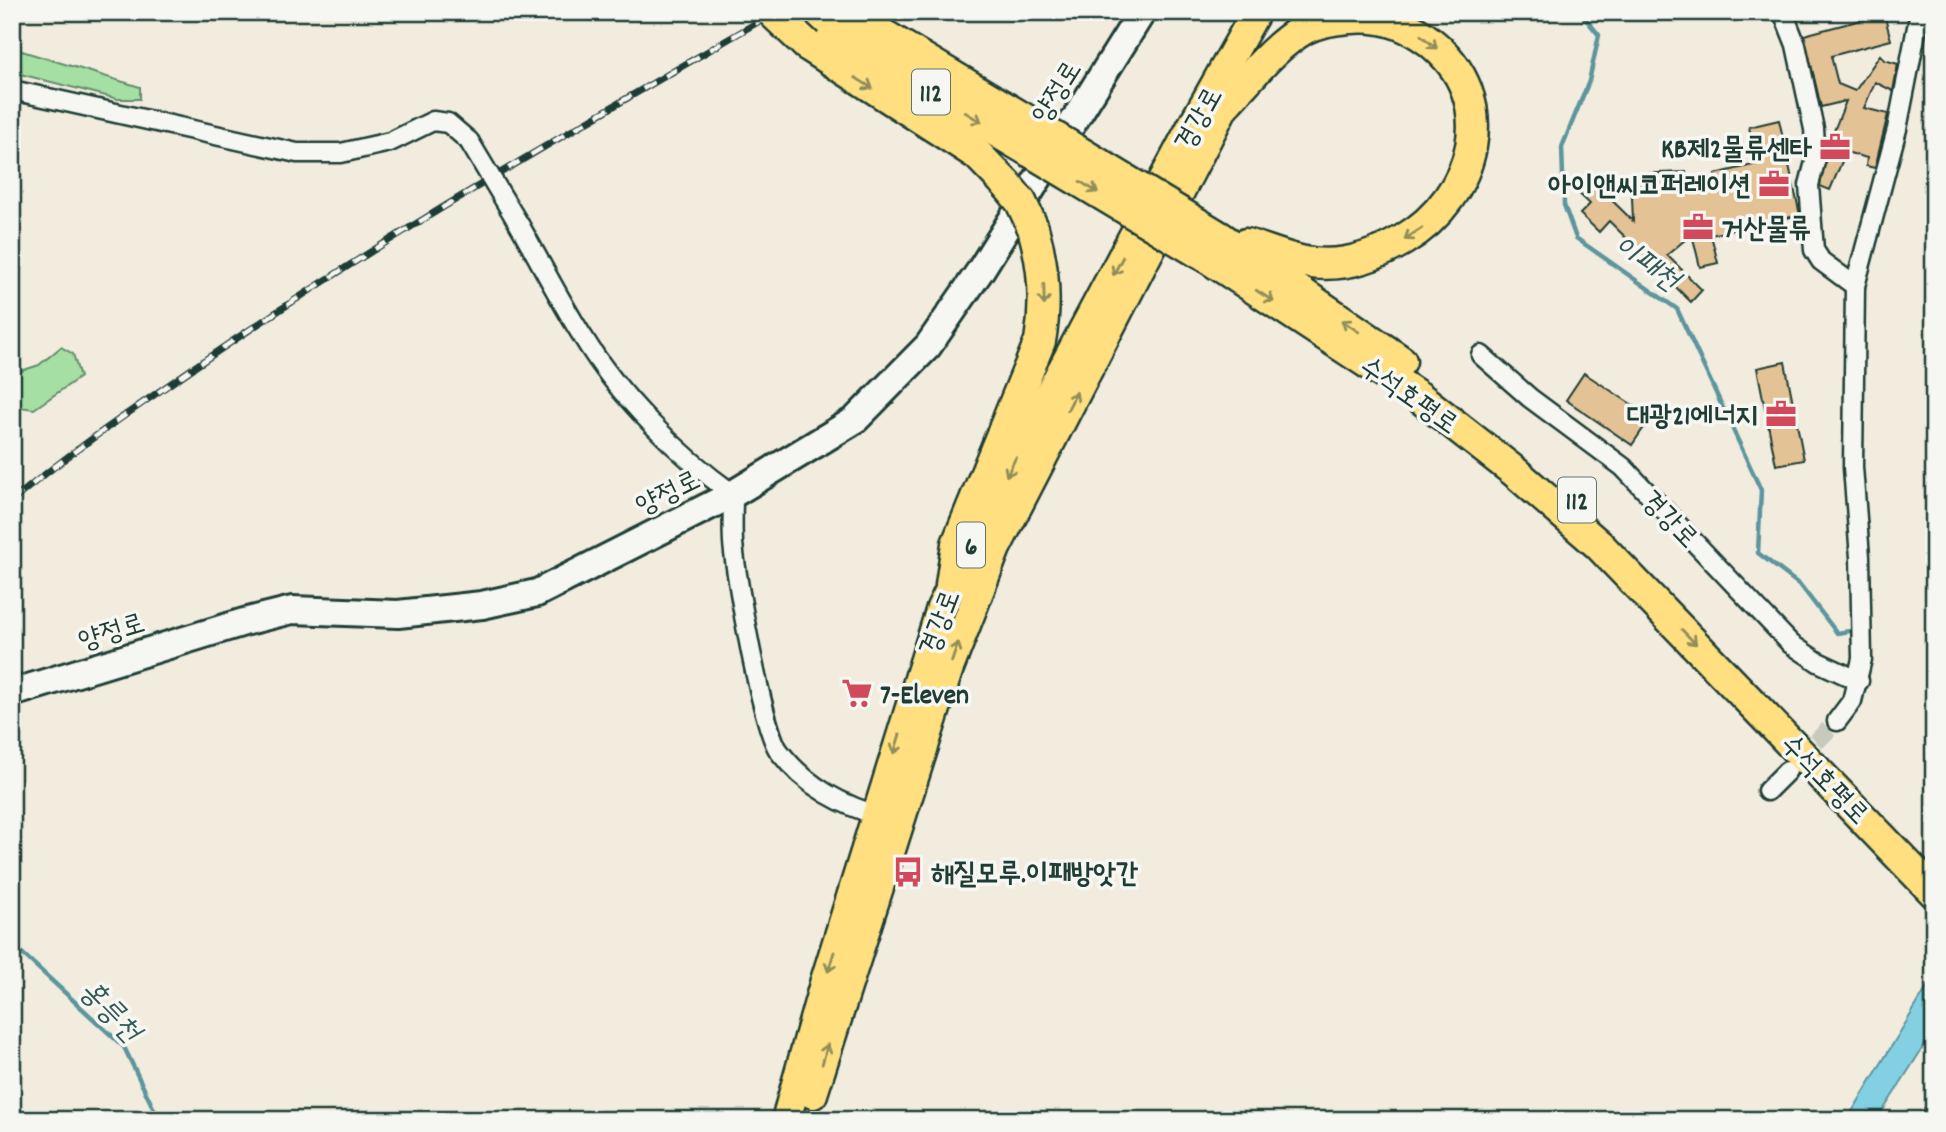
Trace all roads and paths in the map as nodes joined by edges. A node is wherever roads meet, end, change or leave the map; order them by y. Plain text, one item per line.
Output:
1 (772, 12) edge
2 (796, 12) edge
3 (1142, 12) edge
4 (1256, 12) edge
5 (1275, 12) edge
6 (1783, 12) edge
7 (1920, 12) edge
8 (834, 27) edge
9 (12, 90) edge
10 (1227, 102) junction
11 (1214, 247) junction
12 (1855, 286) junction
13 (1481, 355) dead end
14 (733, 494) junction
15 (951, 585) junction
16 (1859, 681) junction
17 (12, 693) edge
18 (1837, 720) tunnel mouth
19 (1787, 771) tunnel mouth
20 (1767, 791) dead end
21 (887, 819) junction
22 (1884, 824) junction
23 (1934, 862) edge
24 (1934, 892) edge
25 (1934, 1113) edge
26 (786, 1120) edge
27 (805, 1120) edge
28 (1930, 1120) edge

1 - 8 highway, bridge
2 - 8 highway, 수석호평로 / 112
3 - 14 main road, 양정로
4 -> 15 main road, 경강로 / 6
5 - 10 main road, 경강로 / 6
6 - 12 street
7 - 12 street
8 - 11 highway, 수석호평로 / 112, bridge
8 -> 15 highway, bridge
9 - 14 street, bridge
10 -> 11 highway
21 -> 10 main road, 경강로 / 6
11 - 22 highway, 수석호평로 / 112
12 - 16 street
13 - 16 street, 경강로
14 - 17 main road, 양정로
14 - 21 street
15 -> 21 main road, 경강로 / 6
16 - 18 street
19 - 20 street
21 -> 26 main road, 경강로 / 6
27 -> 21 main road, 경강로 / 6
22 - 23 highway, 수석호평로 / 112
22 - 24 highway, 수석호평로 / 112
25 - 28 street

